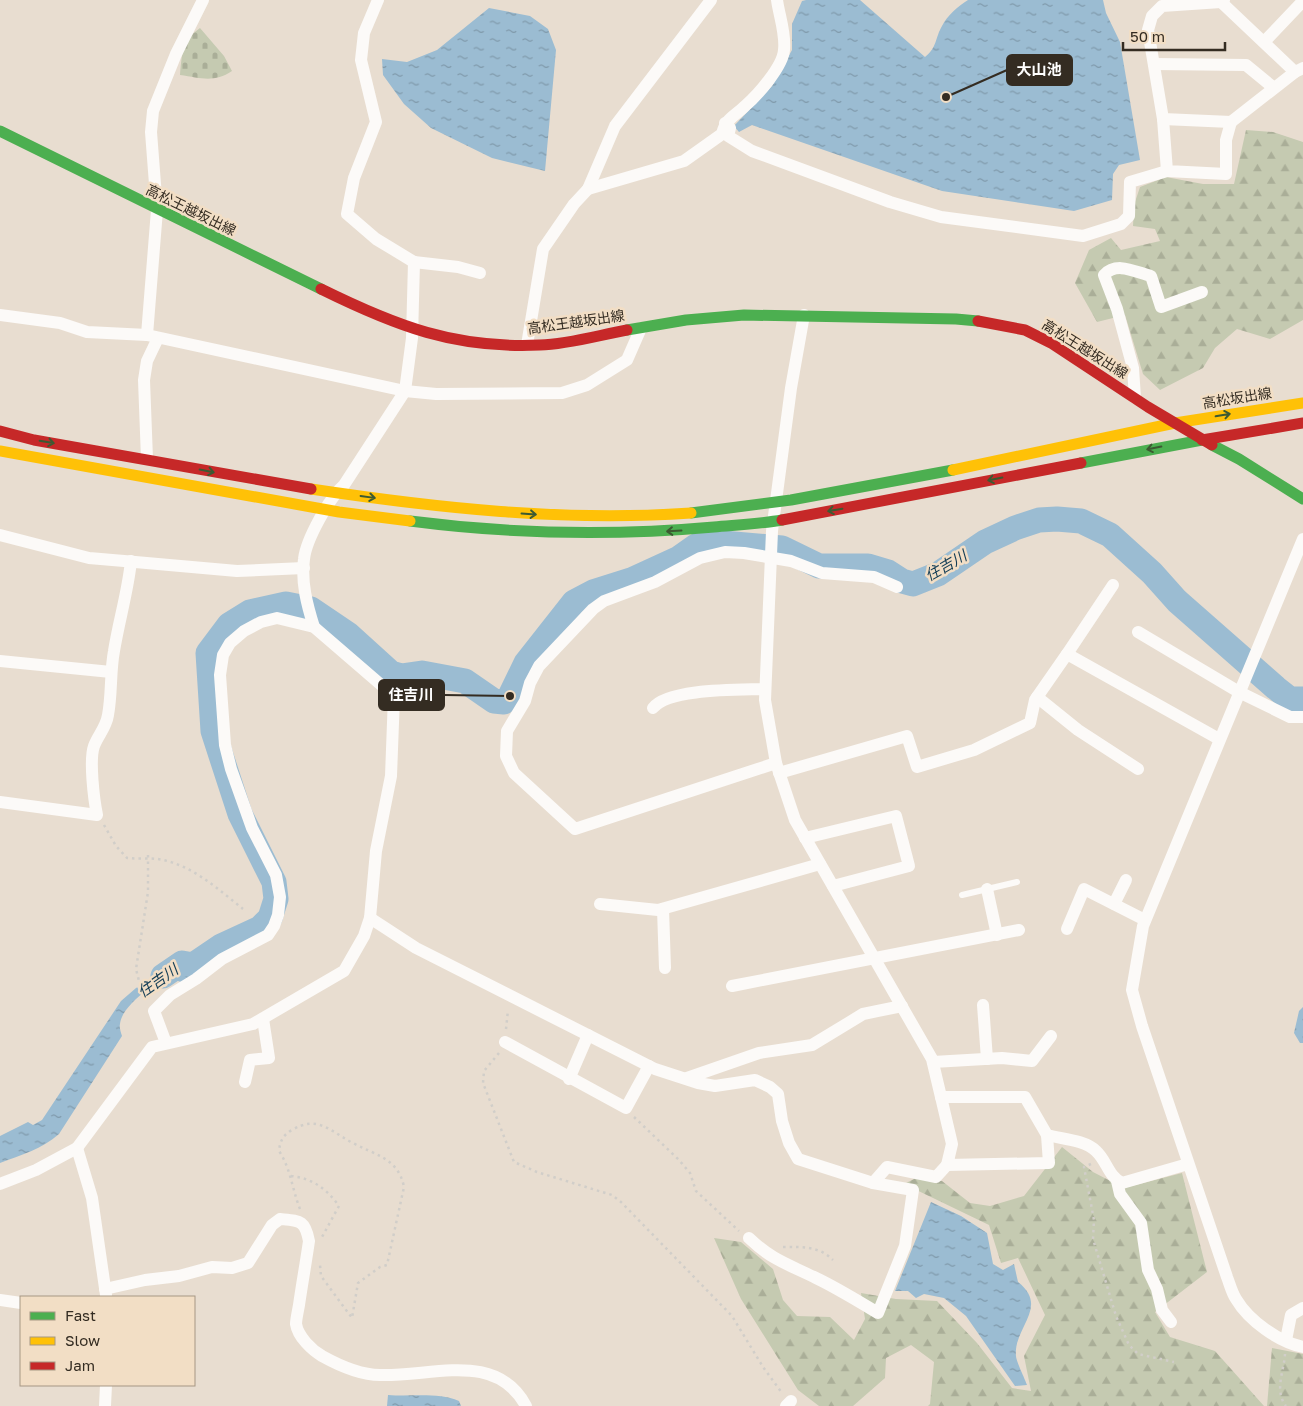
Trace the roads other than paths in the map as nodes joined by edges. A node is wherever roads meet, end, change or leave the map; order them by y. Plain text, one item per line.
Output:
1 (203, 0) edge
2 (378, 0) edge
3 (711, 0) edge
4 (777, 0) edge
5 (1223, 1) edge
6 (1303, 1) edge
7 (1159, 5) edge
8 (1264, 42) junction
9 (1154, 64) junction
10 (1299, 70) edge
11 (1274, 88) junction
12 (1163, 118) junction
13 (725, 122) junction
14 (1231, 122) junction
15 (0, 131) edge
16 (1167, 171) junction
17 (588, 189) junction
18 (157, 210) junction
19 (414, 262) junction
20 (480, 273) dead end
21 (1202, 292) dead end
22 (0, 315) edge
23 (804, 315) junction
24 (410, 328) junction
25 (640, 328) junction
26 (153, 336) junction
27 (527, 345) junction
28 (405, 391) junction
29 (1135, 398) junction
30 (1303, 403) edge
31 (1175, 423) junction
32 (1303, 423) edge
33 (0, 431) edge
34 (1202, 440) junction
35 (0, 451) edge
36 (147, 459) junction
37 (336, 492) junction
38 (1303, 499) edge
39 (777, 503) junction
40 (326, 509) junction
41 (774, 521) junction
42 (0, 535) edge
43 (1303, 539) edge
44 (772, 549) junction
45 (131, 561) junction
46 (304, 568) junction
47 (1113, 586) dead end
48 (897, 587) dead end
49 (314, 627) junction
50 (1138, 632) dead end
51 (1066, 654) junction
52 (0, 661) edge
53 (110, 672) junction
54 (765, 689) junction
55 (1239, 692) junction
56 (1037, 697) junction
57 (654, 708) dead end
58 (1303, 717) edge
59 (1219, 740) junction
60 (778, 768) junction
61 (1138, 769) dead end
62 (0, 802) edge
63 (805, 838) junction
64 (820, 864) junction
65 (1126, 880) dead end
66 (1017, 882) dead end
67 (832, 886) junction
68 (987, 889) junction
69 (962, 895) dead end
70 (600, 904) dead end
71 (1114, 904) junction
72 (663, 909) junction
73 (370, 918) junction
74 (1145, 920) junction
75 (1067, 929) dead end
76 (1019, 930) dead end
77 (997, 934) junction
78 (874, 958) junction
79 (665, 968) dead end
80 (732, 986) dead end
81 (983, 1005) dead end
82 (902, 1006) junction
83 (263, 1019) junction
84 (588, 1035) junction
85 (1051, 1036) dead end
86 (505, 1042) road end
87 (166, 1043) junction
88 (986, 1059) junction
89 (933, 1062) junction
90 (650, 1066) junction
91 (687, 1078) junction
92 (569, 1079) junction
93 (245, 1082) dead end
94 (941, 1097) junction
95 (1048, 1135) junction
96 (78, 1148) junction
97 (1188, 1164) junction
98 (946, 1165) junction
99 (1117, 1181) junction
100 (873, 1183) junction
101 (0, 1184) edge
102 (749, 1238) road end
103 (106, 1293) edge
104 (0, 1300) edge
105 (20, 1303) edge
106 (1303, 1308) edge
107 (1170, 1322) dead end
108 (1286, 1340) junction
109 (1303, 1347) edge
110 (106, 1386) edge
111 (105, 1406) edge
112 (526, 1406) edge

1 - 18 street
2 - 19 street
3 - 17 street
4 - 13 street
5 - 7 street
5 - 8 street
6 - 8 street
7 - 9 street
8 - 10 street
9 - 11 street
9 - 12 street
10 - 11 street
11 - 14 street
12 - 14 street
12 - 16 street
13 - 16 street
13 - 17 street
14 - 16 street
15 - 18 main road, 高松王越坂出線
17 - 27 street
18 - 24 main road, 高松王越坂出線
18 - 26 street
19 - 20 street
19 - 24 street
21 - 29 street
22 - 26 street
23 - 25 main road, 高松王越坂出線
23 - 29 main road, 高松王越坂出線
23 - 39 street
24 - 27 main road, 高松王越坂出線
24 - 28 street
25 - 27 main road, 高松王越坂出線
25 - 28 street
26 - 28 street
26 - 36 street
28 - 37 street
29 - 31 main road, 高松王越坂出線
31 -> 30 main road, 高松坂出線
31 - 34 main road, 高松王越坂出線
31 - 39 main road
32 - 34 main road
33 -> 36 main road
34 - 38 main road, 高松王越坂出線
34 -> 41 main road
35 - 40 main road
36 -> 37 main road
37 -> 39 main road
37 - 40 street
39 - 41 street
41 -> 40 main road
40 - 46 street
41 - 44 street
42 - 45 street
43 - 55 street
44 - 48 street
44 - 54 street
44 - 60 street
45 - 46 street
45 - 53 street
46 - 49 street
47 - 51 street
49 - 73 street
49 - 87 street
50 - 55 street
51 - 56 street
51 - 59 street
52 - 53 street
53 - 62 street
54 - 57 street
54 - 60 street
55 - 58 street
55 - 59 street
56 - 60 street
56 - 61 street
59 - 74 street
60 - 63 street
63 - 64 street
63 - 67 street
64 - 67 street
64 - 72 street
65 - 71 street
66 - 68 lane
67 - 78 street
68 - 69 lane
68 - 77 street
70 - 72 street
71 - 74 street
71 - 75 street
72 - 79 street
73 - 83 street
73 - 84 street
74 - 97 street
76 - 77 street
77 - 78 street
78 - 80 street
78 - 82 street
81 - 88 street
82 - 89 street
82 - 91 street
83 - 87 street
83 - 93 street
84 - 90 street
84 - 92 street
85 - 88 street
86 - 92 street
87 - 96 street
88 - 89 street
89 - 94 street
90 - 91 street
90 - 92 street
91 - 100 street
94 - 95 street
94 - 98 street
95 - 98 street
95 - 99 street
96 - 101 street
96 - 103 street
97 - 99 street
97 - 108 street
98 - 100 street
99 - 107 street
100 - 102 street
103 - 112 street
104 - 105 street
106 - 108 street
108 - 109 street
110 - 111 street

